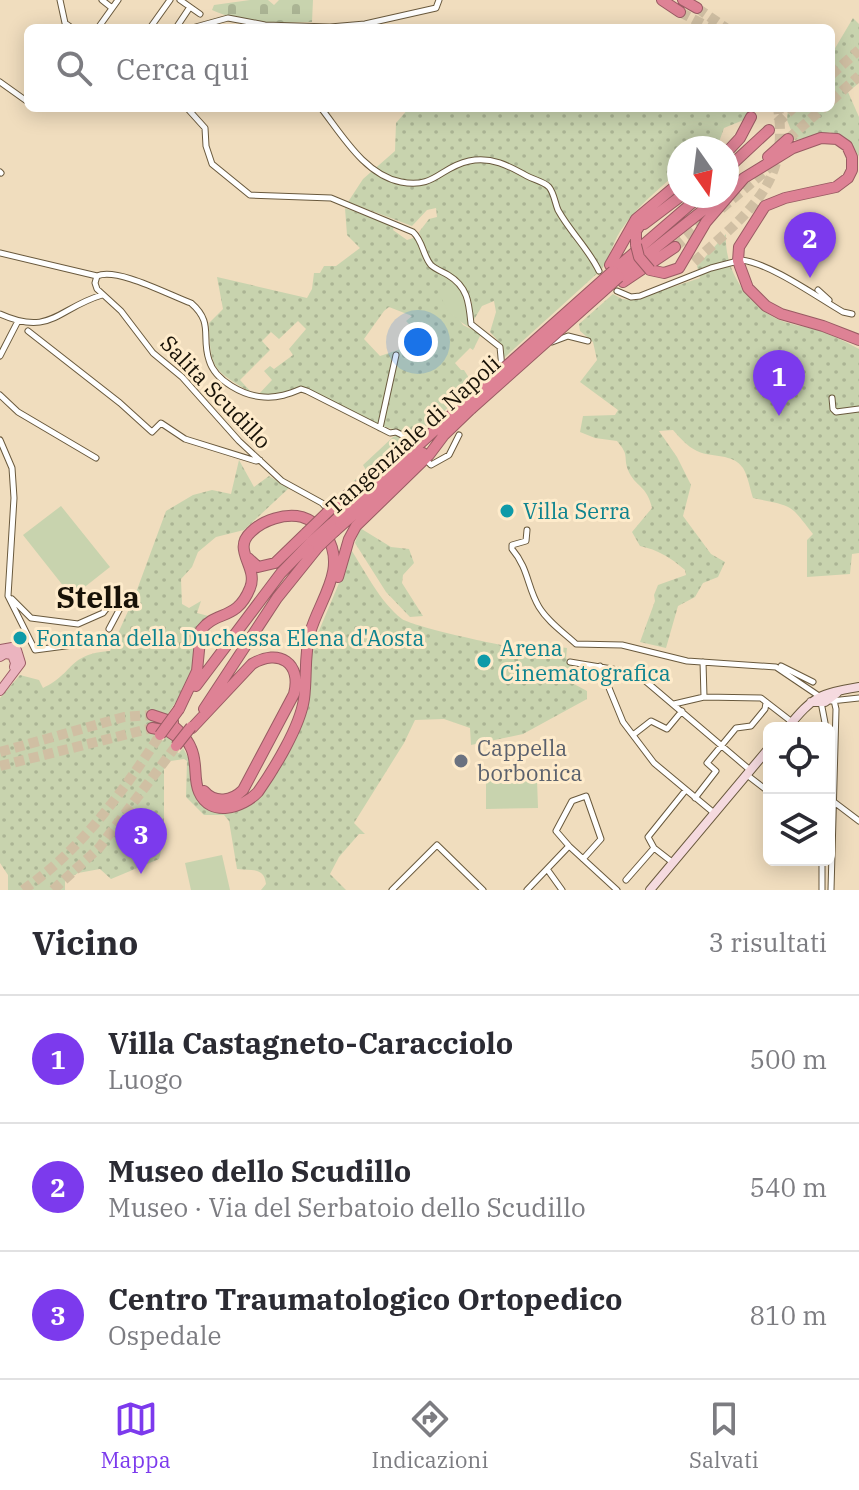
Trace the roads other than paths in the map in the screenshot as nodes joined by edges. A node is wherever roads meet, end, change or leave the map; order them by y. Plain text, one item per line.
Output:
1 (60, 0) edge
2 (102, 0) edge
3 (118, 0) edge
4 (170, 0) edge
5 (180, 0) edge
6 (439, 0) edge
7 (662, 0) edge
8 (683, 0) edge
9 (190, 7) junction
10 (112, 8) junction
11 (697, 8) dead end
12 (680, 12) tunnel mouth
13 (200, 14) dead end
14 (66, 24) edge
15 (101, 24) edge
16 (153, 24) edge
17 (179, 24) edge
18 (206, 24) edge
19 (260, 24) edge
20 (365, 24) edge
21 (0, 82) edge
22 (24, 99) edge
23 (191, 112) edge
24 (324, 112) edge
25 (736, 136) edge
26 (739, 138) edge
27 (788, 139) tunnel mouth
28 (739, 151) edge
29 (739, 158) edge
30 (744, 178) junction
31 (739, 182) edge
32 (667, 193) edge
33 (667, 204) edge
34 (688, 208) edge
35 (705, 208) edge
36 (675, 247) tunnel mouth
37 (0, 253) edge
38 (694, 262) tunnel mouth
39 (650, 270) junction
40 (599, 271) dead end
41 (97, 276) junction
42 (616, 277) junction
43 (818, 290) dead end
44 (103, 295) junction
45 (581, 305) junction
46 (0, 314) edge
47 (856, 315) edge
48 (18, 321) junction
49 (28, 331) dead end
50 (859, 340) edge
51 (588, 341) dead end
52 (396, 355) dead end
53 (0, 356) edge
54 (0, 395) edge
55 (832, 398) dead end
56 (468, 406) junction
57 (859, 409) edge
58 (380, 428) junction
59 (432, 432) junction
60 (444, 435) junction
61 (459, 435) dead end
62 (404, 436) dead end
63 (0, 440) edge
64 (96, 458) dead end
65 (260, 460) junction
66 (429, 463) dead end
67 (333, 523) junction
68 (527, 530) dead end
69 (312, 541) junction
70 (8, 596) junction
71 (109, 629) dead end
72 (88, 643) dead end
73 (0, 649) edge
74 (0, 657) edge
75 (304, 661) junction
76 (570, 662) dead end
77 (703, 662) junction
78 (600, 666) junction
79 (608, 667) junction
80 (776, 667) junction
81 (233, 673) dead end
82 (603, 675) junction
83 (0, 682) edge
84 (813, 682) dead end
85 (859, 687) edge
86 (0, 691) edge
87 (214, 693) junction
88 (704, 697) junction
89 (826, 698) junction
90 (859, 698) edge
91 (766, 703) junction
92 (674, 704) junction
93 (179, 709) junction
94 (682, 711) junction
95 (152, 715) tunnel mouth
96 (166, 720) junction
97 (786, 722) edge
98 (792, 722) edge
99 (826, 722) edge
100 (192, 727) junction
101 (275, 734) junction
102 (633, 735) junction
103 (180, 742) tunnel mouth
104 (721, 745) junction
105 (763, 755) edge
106 (748, 772) junction
107 (197, 778) junction
108 (763, 786) edge
109 (685, 791) junction
110 (833, 794) edge
111 (695, 798) junction
112 (835, 803) edge
113 (714, 813) junction
114 (859, 821) edge
115 (569, 846) junction
116 (654, 848) junction
117 (583, 859) junction
118 (672, 863) junction
119 (822, 866) edge
120 (832, 866) edge
121 (547, 869) junction
122 (626, 880) dead end
123 (392, 890) edge
124 (483, 890) edge
125 (527, 890) edge
126 (562, 890) edge
127 (617, 890) edge
128 (650, 890) edge
129 (822, 890) edge
130 (831, 890) edge

1 - 14 street
2 - 10 street
3 - 10 street
4 - 16 street
5 - 9 street
6 - 20 street
7 - 12 highway
8 - 11 highway
9 - 13 street
9 - 17 street
10 - 15 street
18 - 19 street
21 - 22 street
23 - 51 street
24 - 40 street
25 - 26 highway
27 - 30 highway
28 - 29 highway
30 - 31 highway
30 - 39 highway
30 - 50 highway
32 - 42 highway
33 - 39 highway, bridge
34 - 42 highway
35 - 42 highway
36 - 42 highway
37 - 41 street
38 - 39 highway
41 - 44 street, Salita Scudillo
41 - 58 street
42 - 45 highway, bridge
42 - 45 highway, bridge
42 - 47 street
43 - 47 street
44 - 48 street
44 - 65 street, Salita Scudillo
45 - 56 highway, Tangenziale di Napoli, bridge
46 - 48 street
48 - 53 street
49 - 65 street
52 - 58 street
54 - 64 street
55 - 57 street
56 - 59 highway, Tangenziale di Napoli
56 - 60 highway, Tangenziale di Napoli
58 - 62 street
59 - 67 highway, Tangenziale di Napoli
59 - 69 highway, bridge
60 - 67 highway, Tangenziale di Napoli
60 - 75 highway
61 - 66 street
63 - 70 street
65 - 67 street, Salita Scudillo
67 - 69 highway, Tangenziale di Napoli, bridge
68 - 77 street
69 - 87 highway, Tangenziale di Napoli
69 - 93 highway, Tangenziale di Napoli
69 - 101 highway
70 - 71 street
70 - 72 street
73 - 86 main road
74 - 83 main road
75 - 93 highway
75 - 107 highway
76 - 78 street
77 - 80 street
77 - 88 street
78 - 79 street
78 - 82 street
79 - 82 street
79 - 92 street
80 - 84 street
80 - 89 street
81 - 87 highway
82 - 102 street
85 - 89 main road
87 - 100 highway, Tangenziale di Napoli
88 - 91 street
88 - 92 street
89 - 90 street
89 - 98 main road
89 - 99 street
89 - 110 street
91 - 97 street
91 - 104 street
92 - 94 street
93 - 107 highway, Tangenziale di Napoli, bridge
94 - 102 street
94 - 104 street
95 - 96 highway
96 - 101 highway
96 - 107 highway
100 - 101 highway
100 - 103 highway, bridge
102 - 109 street
104 - 106 street
104 - 111 street
105 - 106 main road
106 - 108 street
106 - 113 main road
109 - 111 street
109 - 116 street
111 - 113 street
112 - 114 street
113 - 118 main road
115 - 117 street
115 - 117 street
115 - 121 street
116 - 118 street
116 - 122 street
117 - 127 street
118 - 128 main road
119 - 129 street
120 - 130 street
121 - 125 street
121 - 126 street
123 - 124 street

